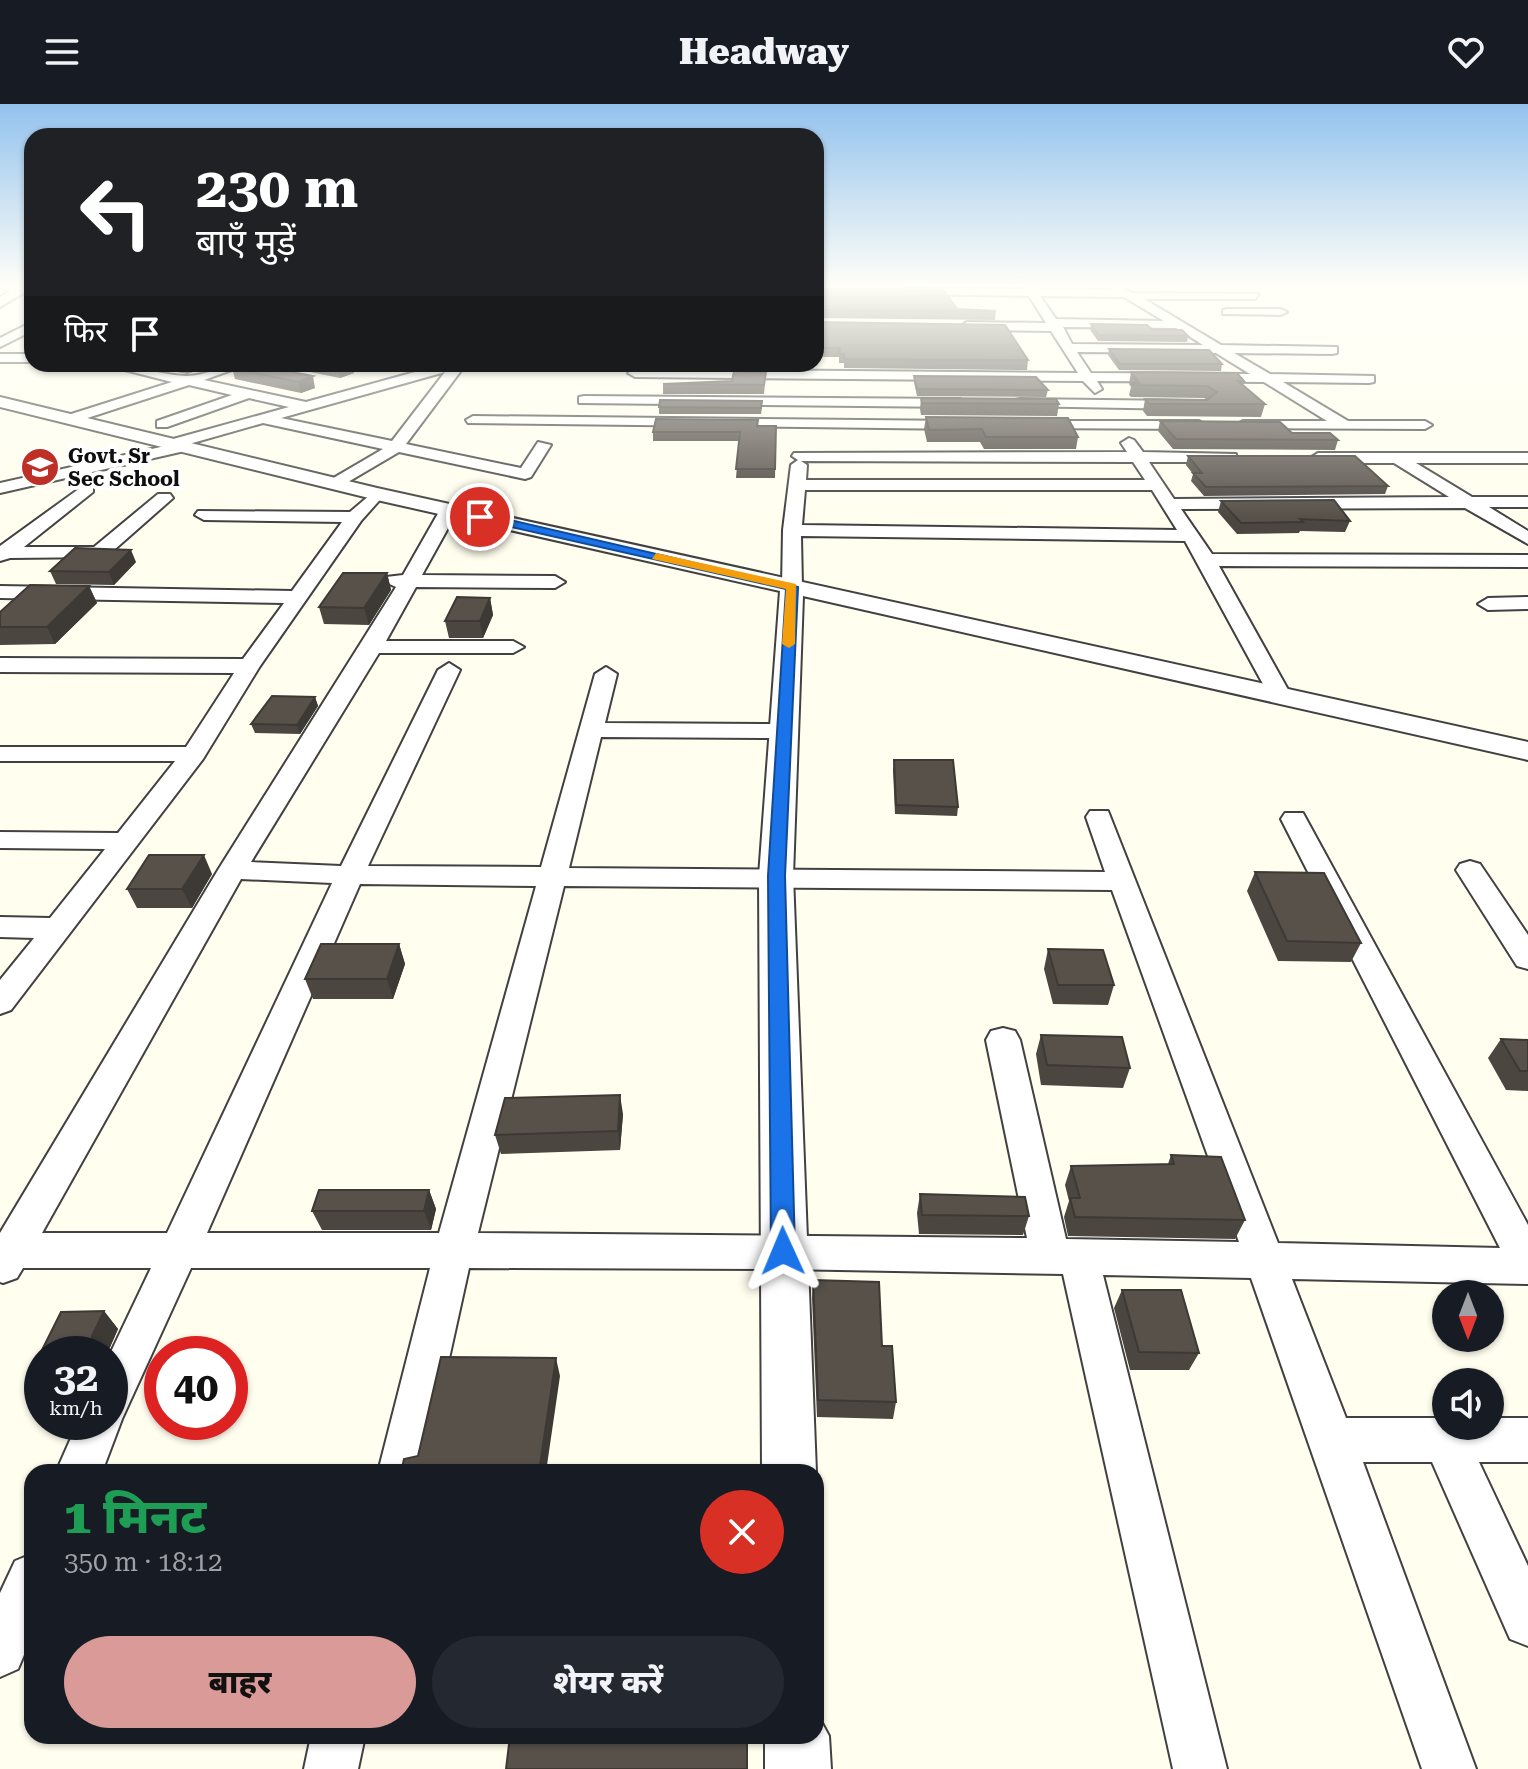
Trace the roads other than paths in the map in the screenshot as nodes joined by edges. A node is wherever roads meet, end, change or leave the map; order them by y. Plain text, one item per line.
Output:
1 (1079, 362) edge
2 (1237, 362) edge
3 (824, 369) edge
4 (146, 372) edge
5 (220, 372) edge
6 (430, 372) edge
7 (452, 372) edge
8 (674, 372) edge
9 (790, 372) edge
10 (635, 373) dead end
11 (1089, 377) junction
12 (1263, 378) junction
13 (406, 379) junction
14 (1369, 379) dead end
15 (188, 381) junction
16 (324, 382) dead end
17 (366, 391) junction
18 (250, 394) junction
19 (571, 400) dead end
20 (0, 402) edge
21 (789, 402) junction
22 (977, 403) edge
23 (1009, 403) edge
24 (1103, 404) junction
25 (1193, 405) edge
26 (1283, 406) dead end
27 (310, 407) junction
28 (374, 407) dead end
29 (1313, 407) junction
30 (1342, 407) dead end
31 (70, 419) junction
32 (265, 419) junction
33 (473, 420) dead end
34 (792, 424) junction
35 (1343, 424) junction
36 (979, 425) edge
37 (1010, 425) edge
38 (1425, 425) dead end
39 (1119, 426) junction
40 (172, 438) junction
41 (543, 445) dead end
42 (396, 447) junction
43 (800, 456) junction
44 (1137, 456) junction
45 (1246, 457) edge
46 (1293, 457) edge
47 (1398, 458) junction
48 (1528, 458) edge
49 (336, 484) junction
50 (797, 485) junction
51 (1157, 485) junction
52 (0, 488) edge
53 (87, 488) dead end
54 (377, 494) junction
55 (164, 498) dead end
56 (1465, 501) junction
57 (1528, 502) edge
58 (1170, 504) junction
59 (449, 510) junction
60 (204, 515) dead end
61 (355, 517) junction
62 (792, 530) junction
63 (1191, 536) junction
64 (1528, 539) edge
65 (2, 554) edge
66 (1206, 560) junction
67 (1528, 561) edge
68 (339, 580) edge
69 (367, 580) edge
70 (409, 581) junction
71 (555, 582) dead end
72 (792, 587) junction
73 (305, 588) junction
74 (0, 592) edge
75 (1528, 603) edge
76 (1488, 604) dead end
77 (372, 647) junction
78 (513, 647) dead end
79 (0, 665) edge
80 (249, 666) junction
81 (449, 670) dead end
82 (606, 674) dead end
83 (1280, 695) junction
84 (592, 730) junction
85 (784, 731) junction
86 (1528, 751) edge
87 (0, 754) edge
88 (194, 754) junction
89 (1099, 817) dead end
90 (1294, 819) dead end
91 (0, 840) edge
92 (124, 841) junction
93 (232, 870) junction
94 (1470, 870) dead end
95 (350, 875) junction
96 (550, 876) junction
97 (776, 876) junction
98 (1123, 881) junction
99 (0, 927) edge
100 (57, 928) junction
101 (1528, 958) edge
102 (0, 1002) edge
103 (1003, 1040) dead end
104 (177, 1251) junction
105 (783, 1251) junction
106 (453, 1253) junction
107 (4, 1257) edge
108 (1065, 1257) junction
109 (1265, 1260) junction
110 (1528, 1264) edge
111 (128, 1361) edge
112 (93, 1440) edge
113 (1332, 1440) junction
114 (1432, 1440) edge
115 (1445, 1440) edge
116 (1504, 1440) edge
117 (1528, 1440) edge
118 (83, 1464) edge
119 (403, 1464) edge
120 (789, 1464) edge
121 (24, 1596) edge
122 (1528, 1621) edge
123 (0, 1651) edge
124 (336, 1744) edge
125 (797, 1744) edge
126 (331, 1769) edge
127 (798, 1769) edge
128 (1200, 1769) edge
129 (1449, 1769) edge

1 - 11 street
2 - 12 street
3 - 11 street
4 - 15 street
5 - 15 street
6 - 13 street
7 - 42 street
8 - 10 street
9 - 21 street
11 - 12 street
11 - 24 street
12 - 14 street
12 - 29 street
13 - 17 street
13 - 28 street
15 - 18 street
15 - 31 street
16 - 17 street
17 - 27 street
18 - 27 street
18 - 40 street
19 - 21 street
20 - 31 street
21 - 22 street
21 - 34 street
23 - 24 street
24 - 25 street
24 - 39 street
26 - 29 street
27 - 32 street
29 - 30 street
29 - 35 street
31 - 40 street
32 - 40 street
32 - 42 street
33 - 34 street
34 - 36 street
34 - 43 street
35 - 38 street
35 - 39 street
35 - 47 street
37 - 39 street
39 - 44 street
40 - 49 street
40 - 52 street
41 - 42 street
42 - 49 street
43 - 44 street
43 - 50 street
44 - 45 street
44 - 51 street
46 - 47 street
47 - 48 street
47 - 56 street
49 - 54 street
50 - 51 street
50 - 62 street
51 - 58 street
53 - 65 street
54 - 59 street
54 - 61 street
55 - 65 street
56 - 57 street
56 - 58 street
56 - 64 street
58 - 63 street
59 - 70 street
59 - 72 street
60 - 61 street
61 - 73 street
62 - 63 street
62 - 72 street
63 - 66 street
66 - 67 street
66 - 83 street
68 - 73 street
69 - 70 street
70 - 71 street
70 - 77 street
72 - 83 street
72 - 85 street
73 - 74 street
73 - 80 street
75 - 76 street
77 - 78 street
77 - 93 street
79 - 80 street
80 - 88 street
81 - 95 street
82 - 84 street
83 - 86 street
84 - 85 street
84 - 96 street
85 - 97 street
87 - 88 street
88 - 92 street
89 - 98 street
90 - 110 street
91 - 92 street
92 - 100 street
93 - 95 street
93 - 107 street
94 - 101 street
95 - 96 street
95 - 104 street
96 - 97 street
96 - 106 street
97 - 98 street
97 - 105 street
98 - 109 street
99 - 100 street
100 - 102 street
103 - 108 street
104 - 106 street
104 - 107 street
104 - 111 street
105 - 106 street
105 - 108 street
105 - 120 street
106 - 119 street
108 - 109 street
108 - 128 street
109 - 110 street
109 - 113 street
112 - 118 street
113 - 114 street
113 - 129 street
115 - 122 street
116 - 117 street
121 - 123 street
124 - 126 street
125 - 127 street

